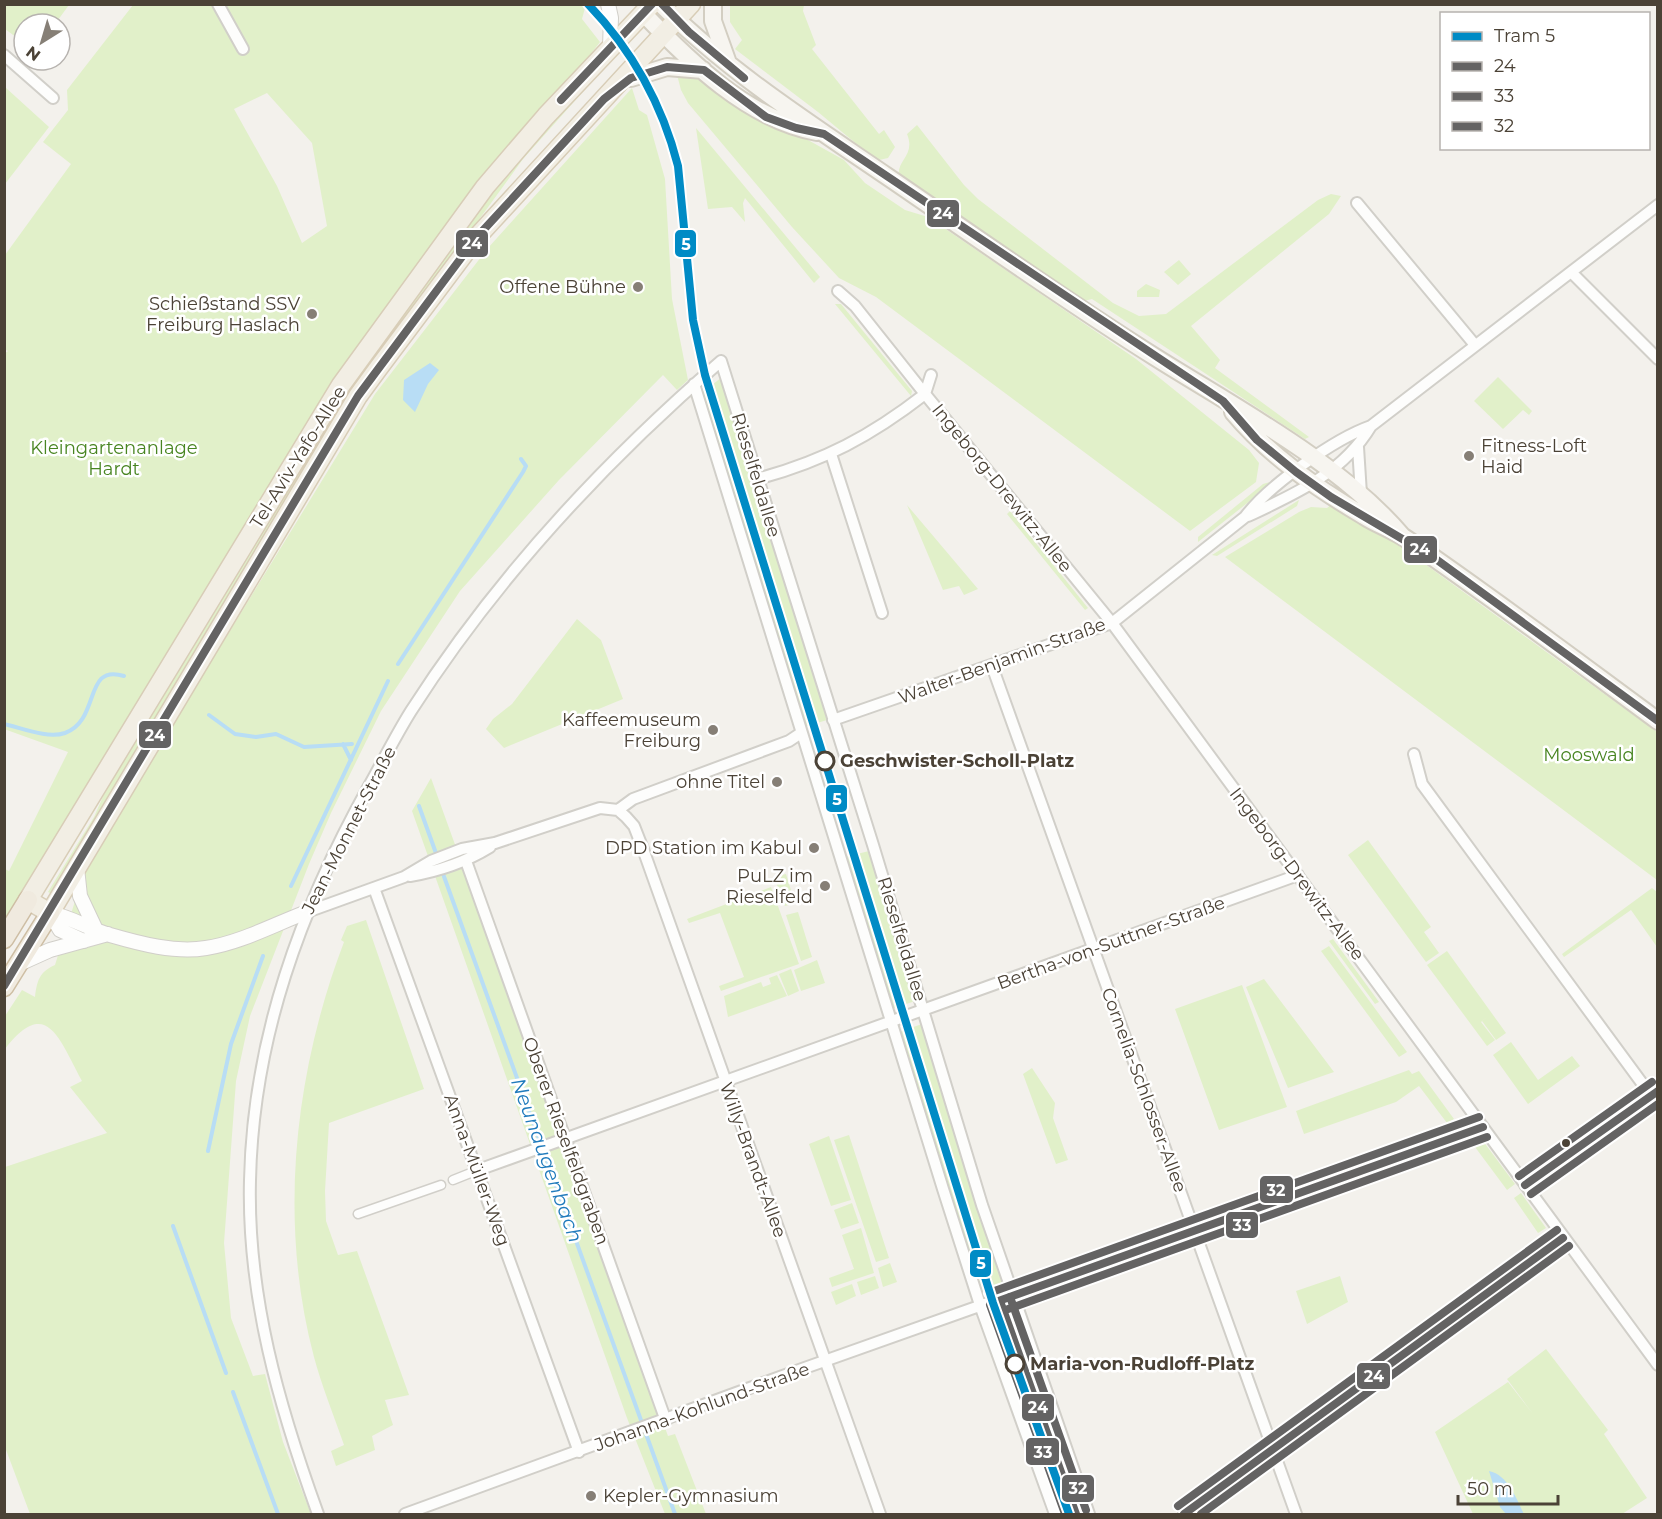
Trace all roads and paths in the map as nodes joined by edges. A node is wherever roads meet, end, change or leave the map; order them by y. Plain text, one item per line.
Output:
1 (218, 4) edge
2 (608, 4) edge
3 (661, 4) edge
4 (691, 4) edge
5 (713, 4) edge
6 (644, 7) edge
7 (677, 20) junction
8 (663, 34) junction
9 (610, 46) junction
10 (243, 49) dead end
11 (4, 55) edge
12 (728, 64) junction
13 (704, 70) junction
14 (631, 78) joint
15 (53, 98) dead end
16 (604, 99) junction
17 (824, 134) junction
18 (1357, 203) dead end
19 (1658, 205) edge
20 (1572, 273) junction
21 (838, 291) dead end
22 (1475, 345) junction
23 (1658, 359) edge
24 (721, 361) joint
25 (931, 375) dead end
26 (694, 384) junction
27 (925, 394) junction
28 (1223, 401) junction
29 (1371, 426) junction
30 (1358, 447) junction
31 (831, 454) junction
32 (1313, 459) junction
33 (1330, 471) junction
34 (1296, 472) junction
35 (757, 479) junction
36 (1312, 483) junction
37 (1360, 486) junction
38 (1245, 517) junction
39 (1403, 537) junction
40 (882, 614) dead end
41 (1112, 623) junction
42 (992, 666) junction
43 (833, 720) junction
44 (1658, 722) edge
45 (801, 733) junction
46 (1414, 754) dead end
47 (618, 810) junction
48 (495, 843) junction
49 (466, 861) junction
50 (77, 868) junction
51 (1298, 875) junction
52 (404, 877) junction
53 (374, 888) junction
54 (28, 900) junction
55 (307, 912) junction
56 (50, 913) junction
57 (102, 932) junction
58 (4, 939) edge
59 (84, 941) junction
60 (1094, 949) junction
61 (19, 964) junction
62 (4, 987) edge
63 (923, 1010) junction
64 (891, 1022) junction
65 (725, 1082) junction
66 (1655, 1097) edge
67 (1483, 1127) junction
68 (566, 1139) junction
69 (478, 1170) junction
70 (453, 1180) dead end
71 (441, 1185) dead end
72 (1526, 1185) junction
73 (358, 1214) dead end
74 (1194, 1230) junction
75 (1563, 1238) junction
76 (1012, 1296) junction
77 (981, 1308) junction
78 (824, 1363) junction
79 (1658, 1365) edge
80 (665, 1421) junction
81 (1273, 1450) junction
82 (579, 1452) junction
83 (318, 1515) edge
84 (405, 1515) edge
85 (880, 1515) edge
86 (1055, 1515) edge
87 (1089, 1515) edge
88 (1184, 1515) edge
89 (1296, 1515) edge

1 - 10 street
2 - 9 street
3 - 7 main road
4 - 7 main road, Tel-Aviv-Yafo-Allee
5 - 12 main road
6 - 8 main road
6 - 9 main road, Tel-Aviv-Yafo-Allee
7 - 8 main road, Tel-Aviv-Yafo-Allee
7 - 12 main road
8 - 13 main road
8 - 16 main road, Tel-Aviv-Yafo-Allee
9 - 54 main road, Tel-Aviv-Yafo-Allee
11 - 15 street
12 - 17 main road
13 - 14 main road
13 - 17 main road
14 - 16 main road
16 - 50 main road, Tel-Aviv-Yafo-Allee
17 - 28 main road
18 - 22 street
19 - 20 street
20 - 22 street
20 - 23 street
21 - 27 street, Ingeborg-Drewitz-Allee
22 - 29 street
24 - 26 street, Jean-Monnet-Straße
24 - 35 street, Rieselfeldallee
25 - 27 street, Ingeborg-Drewitz-Allee
26 - 45 street, Rieselfeldallee
26 - 55 street, Jean-Monnet-Straße
27 - 31 street
27 - 41 street, Ingeborg-Drewitz-Allee
28 - 32 main road
28 - 34 main road
29 - 30 street, Walter-Benjamin-Straße
29 - 32 street, Walter-Benjamin-Straße
30 - 33 street, Walter-Benjamin-Straße
30 - 37 street
31 - 35 street
31 - 40 street
32 - 33 main road
32 - 34 street, Walter-Benjamin-Straße
33 - 36 street, Walter-Benjamin-Straße
33 - 37 main road
34 - 36 main road
34 - 38 street, Walter-Benjamin-Straße
35 - 43 street, Rieselfeldallee
36 - 38 street, Walter-Benjamin-Straße
36 - 39 main road
37 - 39 main road
38 - 41 street, Walter-Benjamin-Straße
39 - 44 main road
41 - 42 street, Walter-Benjamin-Straße
41 - 51 street, Ingeborg-Drewitz-Allee
42 - 43 street, Walter-Benjamin-Straße
42 - 60 street, Cornelia-Schlosser-Allee
43 - 63 street, Rieselfeldallee
45 - 47 street
45 - 64 street, Rieselfeldallee
46 - 66 street
47 - 48 street
47 - 65 street, Willy-Brandt-Allee
48 - 49 street
48 - 52 street
49 - 52 street
49 - 68 street, Oberer Rieselfeldgraben
50 - 56 main road, Tel-Aviv-Yafo-Allee
50 - 57 street
51 - 60 street, Bertha-von-Suttner-Straße
51 - 67 street, Ingeborg-Drewitz-Allee
52 - 53 street
53 - 55 street
53 - 69 street, Anna-Müller-Weg
54 - 56 main road
54 - 58 highway, Tel-Aviv-Yafo-Allee
55 - 57 street
55 - 83 street, Jean-Monnet-Straße
56 - 57 street
56 - 59 street
56 - 61 highway, Tel-Aviv-Yafo-Allee
57 - 59 street
59 - 61 street
60 - 63 street, Bertha-von-Suttner-Straße
60 - 74 street, Cornelia-Schlosser-Allee
61 - 62 highway, Tel-Aviv-Yafo-Allee
63 - 64 street, Bertha-von-Suttner-Straße
63 - 76 street, Rieselfeldallee
64 - 65 street, Bertha-von-Suttner-Straße
64 - 77 street, Rieselfeldallee
65 - 68 street, Bertha-von-Suttner-Straße
65 - 78 street, Willy-Brandt-Allee
66 - 72 street
67 - 72 street, Ingeborg-Drewitz-Allee
67 - 74 street, Johanna-Kohlund-Straße
68 - 69 street, Bertha-von-Suttner-Straße
68 - 80 street, Oberer Rieselfeldgraben
69 - 70 street
69 - 82 street, Anna-Müller-Weg
71 - 73 street
72 - 75 street, Ingeborg-Drewitz-Allee
74 - 76 street, Johanna-Kohlund-Straße
74 - 81 street, Cornelia-Schlosser-Allee
75 - 79 street, Ingeborg-Drewitz-Allee
75 - 81 street
76 - 77 street, Johanna-Kohlund-Straße
76 - 87 street, Rieselfeldallee
77 - 78 street, Johanna-Kohlund-Straße
77 - 86 street, Rieselfeldallee
78 - 80 street, Johanna-Kohlund-Straße
78 - 85 street, Willy-Brandt-Allee
80 - 82 street, Johanna-Kohlund-Straße
81 - 88 street
81 - 89 street, Cornelia-Schlosser-Allee
82 - 84 street, Johanna-Kohlund-Straße

